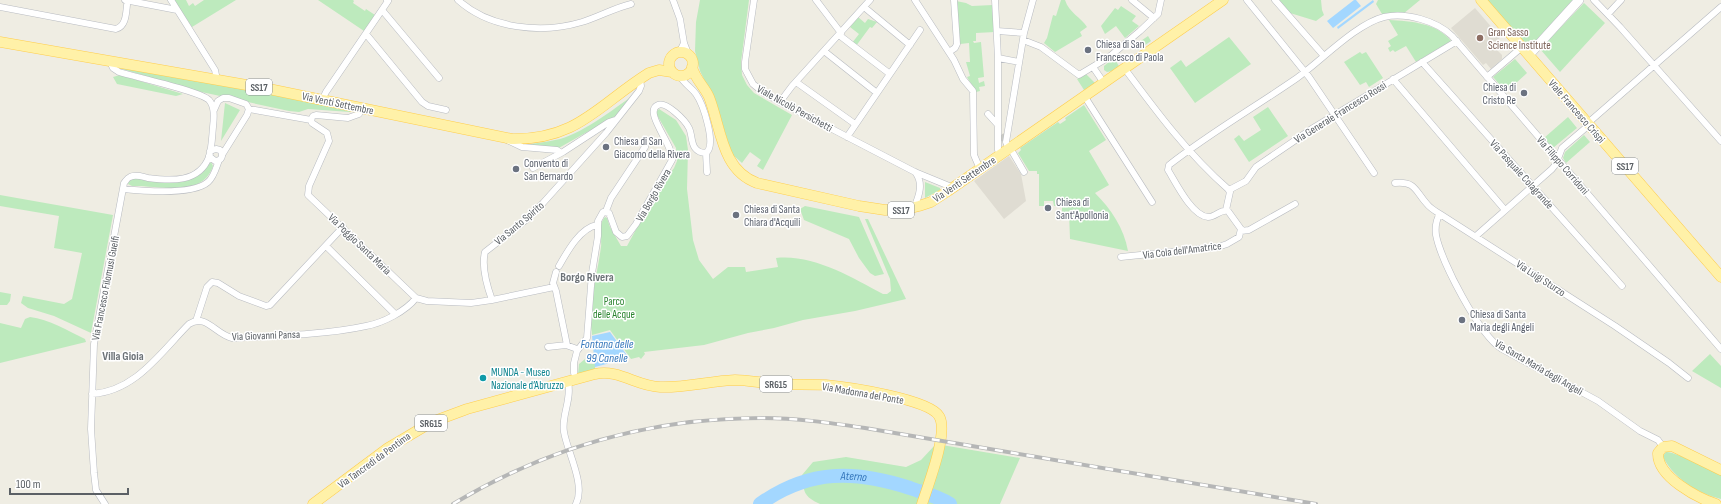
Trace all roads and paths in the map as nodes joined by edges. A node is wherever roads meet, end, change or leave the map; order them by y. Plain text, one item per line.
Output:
1 (171, 0) edge
2 (458, 0) edge
3 (673, 0) edge
4 (754, 0) edge
5 (816, 0) edge
6 (915, 0) edge
7 (995, 0) edge
8 (1033, 0) edge
9 (1132, 0) edge
10 (1161, 0) edge
11 (1223, 0) edge
12 (1247, 0) edge
13 (1275, 0) edge
14 (1481, 0) edge
15 (1579, 0) edge
16 (1594, 0) edge
17 (1621, 0) edge
18 (388, 1) edge
19 (126, 3) edge
20 (866, 3) edge
21 (955, 3) edge
22 (631, 4) dead end
23 (0, 7) edge
24 (1721, 7) edge
25 (177, 10) junction
26 (382, 10) junction
27 (1608, 14) junction
28 (1154, 18) junction
29 (920, 30) dead end
30 (997, 31) junction
31 (366, 34) junction
32 (840, 34) junction
33 (1024, 36) junction
34 (684, 41) junction
35 (1457, 41) junction
36 (0, 42) edge
37 (910, 45) junction
38 (824, 51) junction
39 (1525, 51) junction
40 (949, 52) junction
41 (684, 54) junction
42 (1324, 56) junction
43 (998, 58) junction
44 (670, 61) junction
45 (110, 62) junction
46 (1019, 62) junction
47 (1422, 62) junction
48 (1655, 66) junction
49 (692, 67) junction
50 (1093, 67) junction
51 (1125, 69) junction
52 (659, 70) junction
53 (1305, 72) junction
54 (679, 74) junction
55 (890, 74) junction
56 (1487, 77) junction
57 (439, 78) dead end
58 (640, 79) junction
59 (1393, 79) junction
60 (217, 80) junction
61 (699, 82) junction
62 (796, 82) junction
63 (1104, 83) junction
64 (877, 93) junction
65 (1085, 97) junction
66 (322, 100) junction
67 (780, 102) junction
68 (362, 108) junction
69 (249, 109) junction
70 (446, 110) dead end
71 (214, 111) junction
72 (988, 114) dead end
73 (1334, 114) junction
74 (311, 120) junction
75 (615, 120) junction
76 (855, 124) junction
77 (1588, 124) junction
78 (998, 125) junction
79 (847, 137) junction
80 (506, 138) junction
81 (1721, 141) edge
82 (645, 147) dead end
83 (1012, 149) junction
84 (1189, 150) junction
85 (706, 152) junction
86 (210, 153) junction
87 (560, 153) junction
88 (1000, 155) junction
89 (221, 158) junction
90 (1558, 159) junction
91 (533, 168) dead end
92 (980, 169) junction
93 (707, 172) dead end
94 (915, 172) junction
95 (1024, 172) dead end
96 (1374, 172) dead end
97 (1395, 182) dead end
98 (1533, 186) junction
99 (954, 188) junction
100 (123, 189) junction
101 (1229, 190) junction
102 (1152, 202) dead end
103 (1294, 204) dead end
104 (914, 208) junction
105 (1226, 210) junction
106 (1505, 210) junction
107 (606, 211) junction
108 (1440, 214) junction
109 (597, 225) junction
110 (344, 227) junction
111 (1241, 231) junction
112 (1476, 236) junction
113 (326, 246) junction
114 (1121, 257) dead end
115 (1721, 277) edge
116 (1622, 286) dead end
117 (554, 287) junction
118 (416, 298) junction
119 (492, 300) junction
120 (395, 314) junction
121 (196, 320) junction
122 (567, 345) junction
123 (548, 347) dead end
124 (577, 349) junction
125 (1721, 349) edge
126 (573, 378) junction
127 (1688, 378) dead end
128 (92, 394) junction
129 (1663, 447) junction
130 (1721, 470) edge
131 (105, 504) edge
132 (314, 504) edge
133 (576, 504) edge
134 (922, 504) edge
135 (1716, 504) edge

1 - 25 street
2 - 22 street
3 - 34 street
4 - 67 street, Viale Nicolò Persichetti
5 - 32 street
6 - 40 street
7 - 30 street
8 - 33 street
9 - 28 street
10 - 28 street
11 - 51 main road, Via Venti Settembre / SS17
12 - 53 street
13 - 42 street
14 - 39 main road, Viale Francesco Crispi / SS17
15 - 39 main road
16 - 27 street
17 - 27 street
18 - 26 street
19 - 23 street
19 - 25 street
20 - 32 street
20 - 37 street
21 - 40 street
24 - 48 street
25 - 60 street
26 - 31 street
26 - 57 street
27 - 48 street
28 - 50 street
29 - 37 street
30 - 33 street
30 - 43 street
31 - 66 street
31 - 70 street
32 - 38 street
32 - 55 street
33 - 46 street
33 - 50 street
34 - 41 street
34 - 41 street
35 - 42 street, Via Filippo Corridoni
35 - 47 street, Via Generale Francesco Rossi
35 - 56 street, Via Filippo Corridoni
36 - 45 main road, Via Venti Settembre / SS17
37 - 55 street
38 - 62 street
38 - 64 street
39 - 56 street
39 - 77 main road, Viale Francesco Crispi / SS17
40 - 92 street
41 - 44 main road
41 - 49 main road
42 - 53 street
43 - 46 street
43 - 78 street
44 - 52 main road, Via Venti Settembre / SS17
44 - 54 main road
45 - 60 main road, Via Venti Settembre / SS17
45 - 71 street
46 - 83 street
47 - 59 street, Via Generale Francesco Rossi
47 - 98 street, Via Pasquale Colagrande
48 - 77 street
48 - 81 street
49 - 54 main road
49 - 61 main road, Via Venti Settembre / SS17
50 - 63 street
51 - 63 main road, Via Venti Settembre / SS17
51 - 84 street
52 - 54 main road
52 - 58 main road, Via Venti Settembre / SS17
53 - 73 street
53 - 84 street
54 - 61 main road
54 - 85 street
55 - 64 street
56 - 90 street, Via Filippo Corridoni
58 - 75 street, Via Santo Spirito
58 - 80 main road, Via Venti Settembre / SS17
59 - 73 street, Via Generale Francesco Rossi
59 - 106 street
60 - 66 main road, Via Venti Settembre / SS17
61 - 104 main road, Via Venti Settembre / SS17
62 - 67 street
62 - 76 street
63 - 65 main road, Via Venti Settembre / SS17
64 - 76 street
65 - 83 main road, Via Venti Settembre / SS17
65 - 102 street
66 - 68 main road, Via Venti Settembre / SS17
67 - 79 street, Viale Nicolò Persichetti
68 - 74 street
68 - 80 main road, Via Venti Settembre / SS17
69 - 71 street
69 - 74 street
69 - 89 street
71 - 86 street
72 - 78 street
73 - 96 street
73 - 101 street, Via Generale Francesco Rossi
74 - 110 street, Via Poggio Santa Maria
75 - 87 street
75 - 119 street, Via Santo Spirito
76 - 79 street
77 - 90 street
77 - 115 main road, Viale Francesco Crispi / SS17
78 - 88 street
79 - 94 street, Viale Nicolò Persichetti
80 - 87 street
82 - 107 street
83 - 88 main road, Via Venti Settembre / SS17
83 - 95 street
84 - 101 street
84 - 105 street
85 - 93 street
85 - 107 street, Via Borgo Rivera
86 - 89 street
86 - 89 street
86 - 100 street
87 - 91 street
88 - 92 main road, Via Venti Settembre / SS17
89 - 100 street
90 - 98 street
90 - 125 street, Via Filippo Corridoni
92 - 99 main road, Via Venti Settembre / SS17
94 - 99 street, Viale Nicolò Persichetti
94 - 104 street
97 - 108 street, Via Luigi Sturzo
98 - 106 street
98 - 116 street, Via Pasquale Colagrande
99 - 104 main road, Via Venti Settembre / SS17
100 - 128 street, Via Francesco Filomusi Guelfi
101 - 105 street
103 - 111 street, Via Cola dell'Amatrice
105 - 111 street
106 - 112 street
107 - 109 street
108 - 112 street, Via Luigi Sturzo
108 - 129 street, Via Santa Maria degli Angeli
109 - 117 street
109 - 124 street
110 - 113 street
110 - 118 street, Via Poggio Santa Maria
111 - 114 street, Via Cola dell'Amatrice
112 - 127 street, Via Luigi Sturzo
113 - 120 street
113 - 121 street
117 - 119 street
117 - 122 street
118 - 119 street
118 - 120 street, Via Giovanni Pansa
120 - 121 street, Via Giovanni Pansa
121 - 128 street
122 - 123 street
122 - 124 street
124 - 126 street
126 - 132 main road, Via Tancredi da Pentima / SR615
126 - 133 street
126 - 134 main road, Via Madonna del Ponte / SR615
128 - 131 street, Via Francesco Filomusi Guelfi
129 - 130 main road
129 - 135 main road

